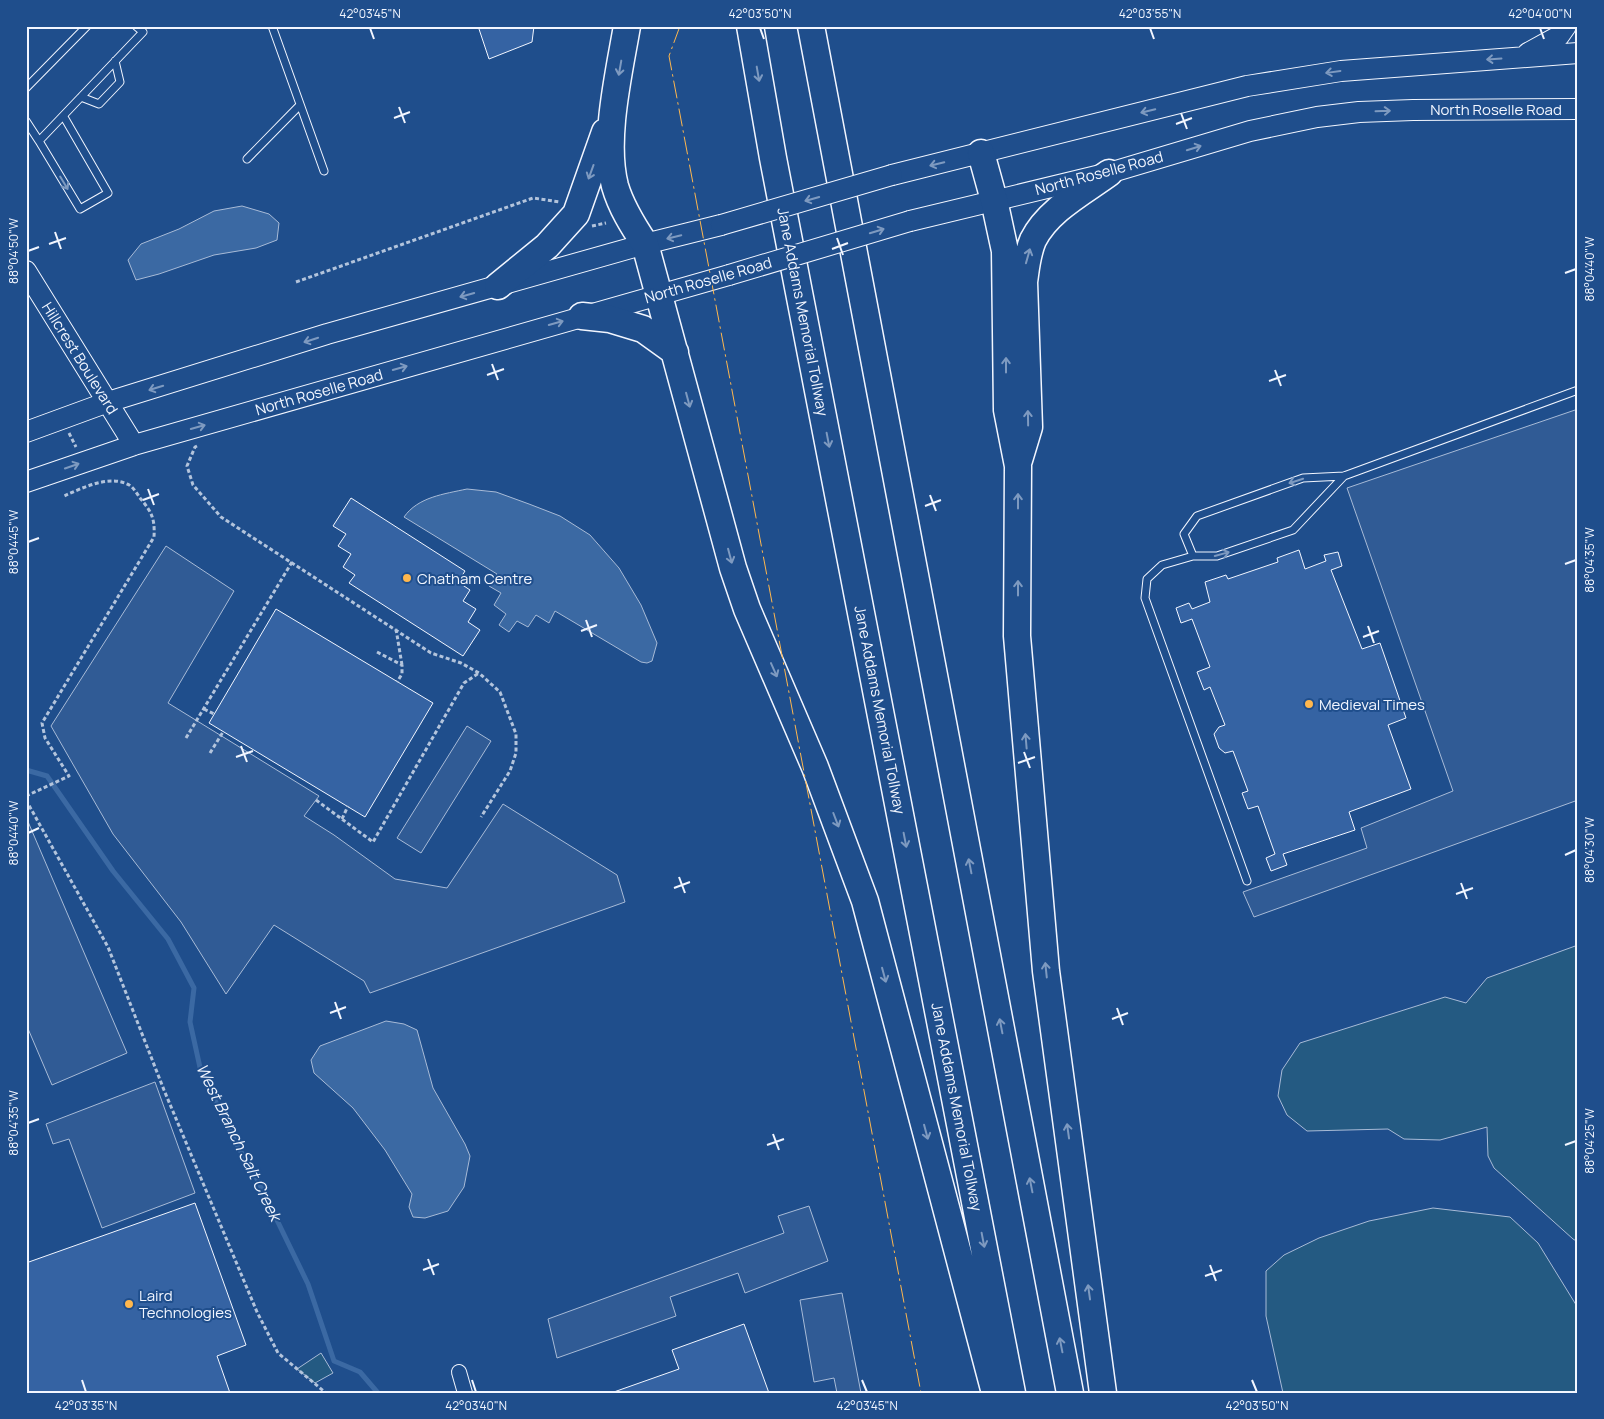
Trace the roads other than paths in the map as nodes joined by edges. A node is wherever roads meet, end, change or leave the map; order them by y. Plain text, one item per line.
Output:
1 (86, 26) edge
2 (136, 26) edge
3 (272, 26) edge
4 (627, 26) edge
5 (750, 26) edge
6 (811, 26) edge
7 (1566, 26) edge
8 (146, 29) edge
9 (1578, 53) edge
10 (1521, 57) junction
11 (115, 61) junction
12 (26, 88) edge
13 (81, 97) junction
14 (300, 105) junction
15 (1578, 109) edge
16 (613, 110) junction
17 (64, 117) junction
18 (26, 121) edge
19 (39, 141) junction
20 (981, 153) junction
21 (247, 159) dead end
22 (324, 171) dead end
23 (1109, 173) junction
24 (994, 200) junction
25 (645, 244) junction
26 (26, 271) edge
27 (498, 286) junction
28 (659, 294) junction
29 (582, 316) junction
30 (675, 352) junction
31 (1578, 390) edge
32 (108, 402) junction
33 (26, 432) edge
34 (134, 445) junction
35 (1018, 466) junction
36 (1344, 476) junction
37 (26, 482) edge
38 (1193, 556) junction
39 (1247, 882) dead end
40 (459, 1372) dead end
41 (465, 1393) edge
42 (994, 1393) edge
43 (1012, 1393) edge
44 (1070, 1393) edge
45 (1103, 1393) edge

1 - 12 lane
2 - 8 lane
3 - 14 lane
4 -> 16 highway
5 -> 43 highway, Jane Addams Memorial Tollway
44 -> 6 highway
7 - 10 main road
8 - 11 lane
9 - 10 main road
10 -> 20 main road
11 - 13 lane
11 - 13 lane
13 - 17 lane
14 - 21 lane
14 - 22 lane
23 -> 15 main road, North Roselle Road
16 - 25 highway
16 -> 27 highway
17 - 19 lane
19 -> 17 lane
18 - 19 lane
20 - 24 highway
20 -> 25 main road, bridge
23 - 24 main road, North Roselle Road
35 -> 23 highway
28 -> 24 main road, North Roselle Road, bridge
35 -> 24 highway
25 - 27 main road
25 - 28 highway
26 - 32 main road, Hillcrest Boulevard
27 -> 32 main road
28 - 29 main road, North Roselle Road
28 - 30 highway
29 - 30 highway
34 -> 29 main road, North Roselle Road
30 -> 42 highway
31 - 36 lane
32 - 33 main road
32 - 34 main road, Hillcrest Boulevard
37 -> 34 main road, North Roselle Road
45 -> 35 highway
38 -> 36 lane
36 -> 38 lane
38 - 39 lane
40 - 41 street

